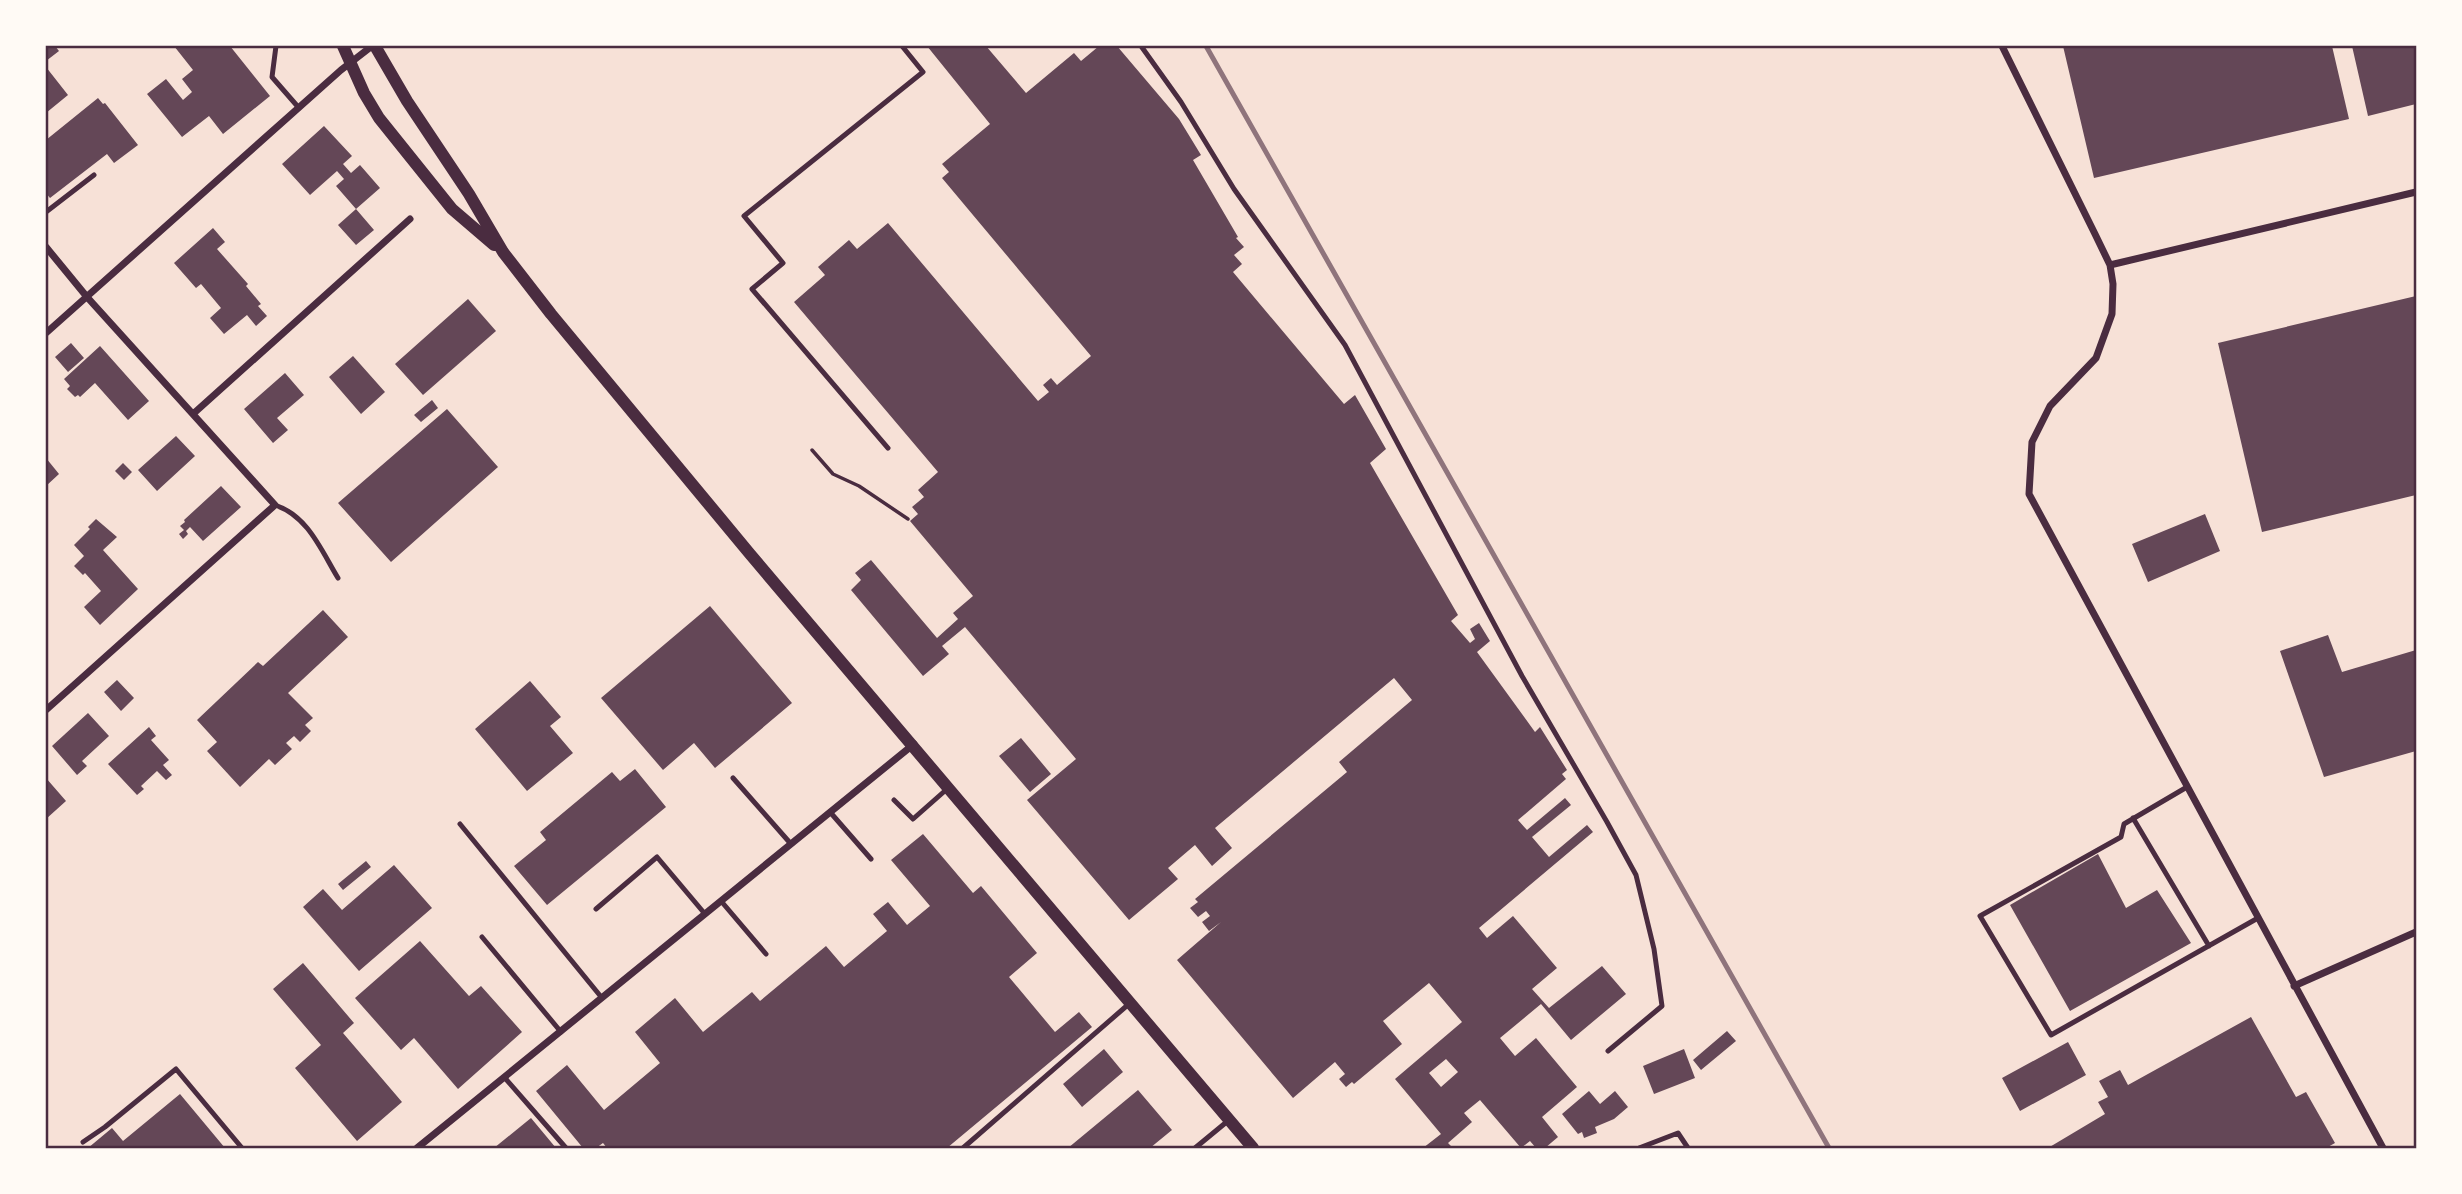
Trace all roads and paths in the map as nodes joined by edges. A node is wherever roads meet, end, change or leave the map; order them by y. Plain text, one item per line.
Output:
1 (276, 46) edge
2 (343, 46) edge
3 (374, 46) edge
4 (902, 46) edge
5 (1141, 46) edge
6 (2002, 46) edge
7 (350, 62) junction
8 (299, 108) junction
9 (94, 174) dead end
10 (2417, 192) edge
11 (46, 212) edge
12 (410, 219) dead end
13 (46, 247) edge
14 (503, 252) junction
15 (2110, 265) junction
16 (87, 297) junction
17 (46, 333) edge
18 (193, 414) junction
19 (888, 448) dead end
20 (811, 450) dead end
21 (275, 505) junction
22 (908, 519) dead end
23 (338, 578) dead end
24 (46, 710) edge
25 (914, 744) junction
26 (733, 778) dead end
27 (2187, 786) junction
28 (949, 787) junction
29 (894, 800) dead end
30 (830, 813) junction
31 (2133, 818) junction
32 (460, 824) dead end
33 (791, 844) junction
34 (871, 859) dead end
35 (721, 901) junction
36 (596, 909) dead end
37 (705, 914) junction
38 (2258, 918) junction
39 (2417, 932) edge
40 (482, 937) dead end
41 (2209, 946) junction
42 (766, 954) dead end
43 (2294, 986) junction
44 (602, 998) junction
45 (1130, 1003) junction
46 (561, 1032) junction
47 (1608, 1051) dead end
48 (505, 1078) junction
49 (1229, 1120) junction
50 (83, 1142) dead end
51 (242, 1149) edge
52 (418, 1149) edge
53 (566, 1149) edge
54 (963, 1149) edge
55 (1195, 1149) edge
56 (1254, 1149) edge
57 (1639, 1149) edge
58 (1689, 1149) edge
59 (2383, 1149) edge

1 - 8 lane
2 - 7 street
3 - 7 street
3 - 14 street
4 - 19 lane
5 - 47 lane
6 - 15 street
7 - 8 street
7 - 14 street
8 - 16 street
9 - 11 lane
10 - 15 street
12 - 18 street
13 - 16 street
14 - 25 street
15 - 27 street
16 - 17 street
16 - 18 street
18 - 21 street
20 - 22 path
21 - 23 lane
21 - 24 street
25 - 28 street
25 - 30 street
26 - 33 lane
27 - 31 lane
27 - 38 street
28 - 29 lane
28 - 45 street
30 - 33 street
30 - 34 lane
31 - 41 lane
31 - 41 lane
32 - 44 lane
33 - 35 street
35 - 37 street
35 - 42 lane
36 - 37 lane
37 - 44 street
38 - 41 lane
38 - 43 street
39 - 43 street
40 - 46 lane
43 - 59 street
44 - 46 street
45 - 49 street
45 - 54 lane
46 - 48 street
48 - 52 street
48 - 53 lane
49 - 55 lane
49 - 56 street
50 - 51 lane
57 - 58 lane

